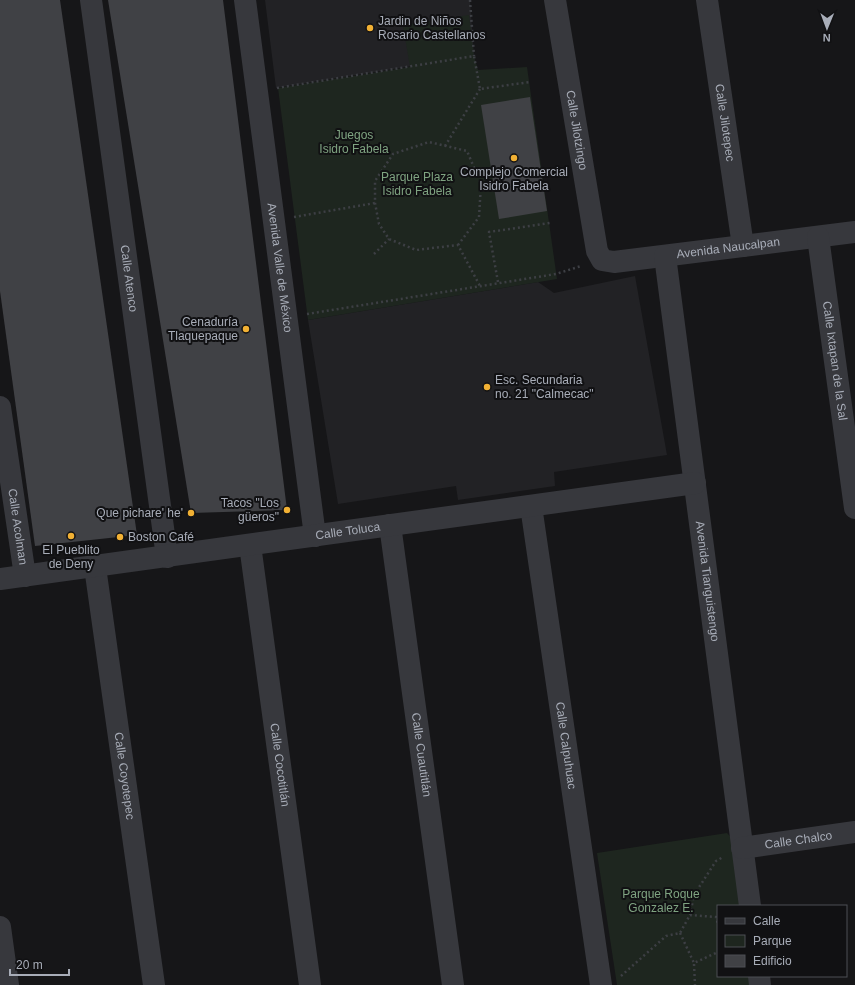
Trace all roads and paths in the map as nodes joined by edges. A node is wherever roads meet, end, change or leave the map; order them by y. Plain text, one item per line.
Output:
1 (91, 0) edge
2 (245, 0) edge
3 (470, 0) edge
4 (555, 0) edge
5 (706, 0) edge
6 (474, 56) junction
7 (530, 82) dead end
8 (480, 88) junction
9 (257, 90) junction
10 (445, 146) junction
11 (375, 203) junction
12 (274, 220) junction
13 (550, 223) dead end
14 (855, 232) edge
15 (818, 237) junction
16 (389, 239) junction
17 (458, 245) junction
18 (743, 246) junction
19 (374, 254) dead end
20 (665, 256) junction
21 (602, 260) junction
22 (498, 282) junction
23 (480, 286) junction
24 (287, 317) junction
25 (0, 407) edge
26 (695, 483) junction
27 (531, 506) junction
28 (855, 508) edge
29 (390, 525) junction
30 (315, 536) junction
31 (250, 545) junction
32 (167, 557) junction
33 (94, 566) junction
34 (25, 576) junction
35 (0, 579) edge
36 (855, 832) edge
37 (742, 848) junction
38 (750, 905) edge
39 (690, 915) junction
40 (717, 920) edge
41 (0, 927) edge
42 (680, 933) junction
43 (717, 952) edge
44 (694, 964) junction
45 (609, 983) edge
46 (8, 985) edge
47 (154, 985) edge
48 (310, 985) edge
49 (453, 985) edge
50 (695, 985) edge

1 - 32 street, Calle Atenco
2 - 9 street, Avenida Valle de México
3 - 6 path
4 - 21 street, Calle Jilotzingo
5 - 18 street, Calle Jilotepec
6 - 8 path
6 - 9 path
7 - 8 path
8 - 10 path
9 - 12 street, Avenida Valle de México
10 - 11 path
10 - 17 path
11 - 12 path
11 - 16 path
12 - 24 street, Avenida Valle de México
13 - 22 path
14 - 15 street, Avenida Naucalpan
15 - 18 street, Avenida Naucalpan
15 - 28 street, Calle Ixtapan de la Sal
16 - 17 path
16 - 19 path
17 - 23 path
18 - 20 street, Avenida Naucalpan
20 - 21 street, Avenida Naucalpan
20 - 26 street, Avenida Tianguistengo
21 - 22 path
22 - 23 path
23 - 24 path
24 - 30 street, Avenida Valle de México
25 - 34 street, Calle Acolman
26 - 27 street, Calle Toluca
26 - 37 street, Avenida Tianguistengo
27 - 29 street, Calle Toluca
27 - 45 street, Calle Calpuhuac
29 - 30 street, Calle Toluca
29 - 49 street, Calle Cuautitlán
30 - 31 street, Calle Toluca
31 - 32 street, Calle Toluca
31 - 48 street, Calle Cocotitlán
32 - 33 street, Calle Toluca
33 - 34 street, Calle Toluca
33 - 47 street, Calle Coyotepec
34 - 35 street, Calle Toluca
36 - 37 street, Calle Chalco
37 - 38 street, Avenida Tianguistengo
37 - 39 path
39 - 40 path
39 - 42 path
41 - 46 street
42 - 44 path
42 - 45 path
43 - 44 path
44 - 50 path

